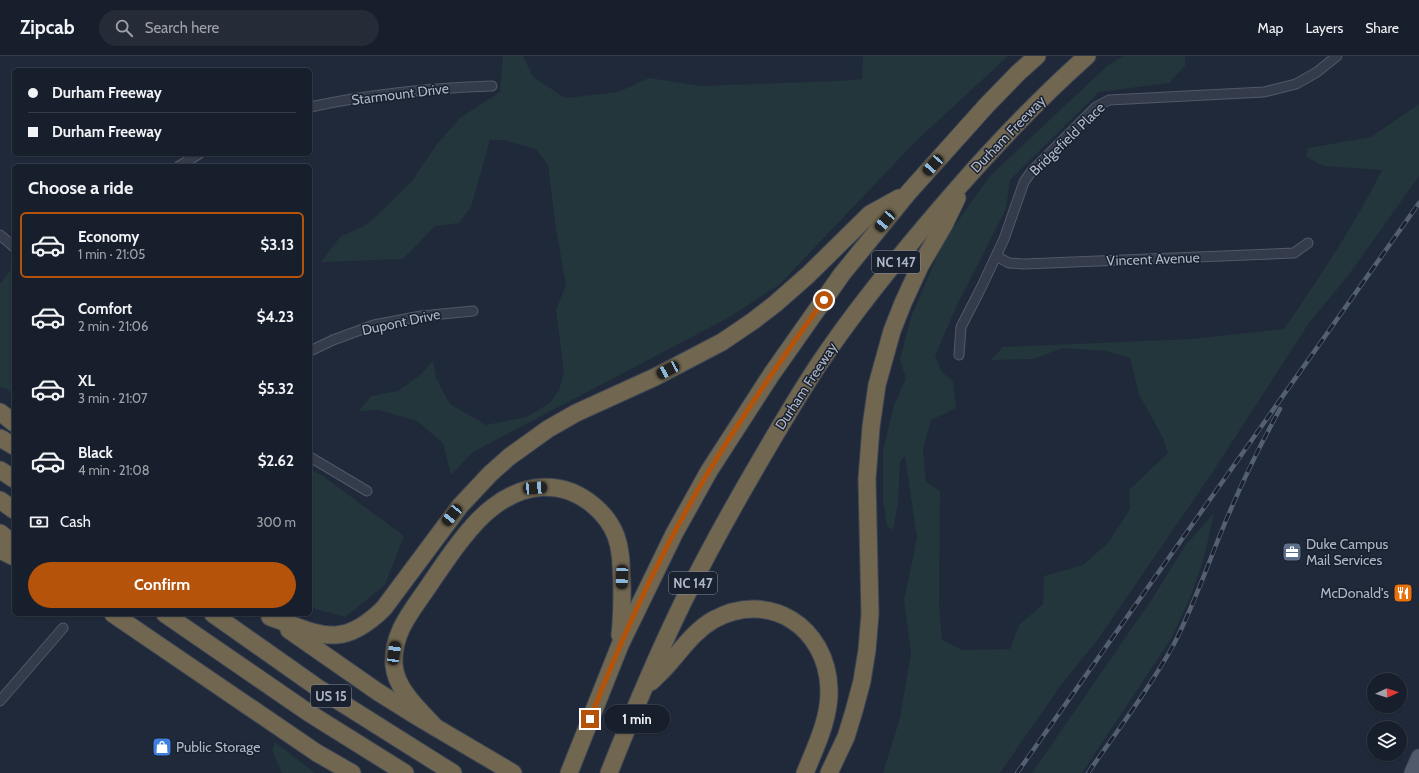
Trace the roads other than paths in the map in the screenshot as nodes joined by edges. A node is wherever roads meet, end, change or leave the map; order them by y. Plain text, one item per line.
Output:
1 (1037, 56) edge
2 (1087, 56) edge
3 (1336, 56) edge
4 (492, 86) dead end
5 (312, 108) edge
6 (196, 156) edge
7 (182, 164) edge
8 (975, 168) junction
9 (908, 193) junction
10 (0, 235) edge
11 (1308, 243) dead end
12 (12, 245) edge
13 (996, 256) junction
14 (473, 311) dead end
15 (312, 351) edge
16 (959, 355) dead end
17 (0, 412) edge
18 (12, 421) edge
19 (0, 438) edge
20 (12, 445) edge
21 (312, 458) edge
22 (0, 470) edge
23 (12, 479) edge
24 (367, 491) dead end
25 (0, 500) edge
26 (12, 509) edge
27 (0, 534) edge
28 (12, 543) edge
29 (0, 550) edge
30 (12, 556) edge
31 (116, 616) edge
32 (168, 616) edge
33 (215, 616) edge
34 (268, 616) edge
35 (63, 628) dead end
36 (620, 645) junction
37 (641, 694) junction
38 (0, 701) edge
39 (435, 727) junction
40 (317, 754) junction
41 (1419, 757) edge
42 (571, 767) edge
43 (338, 773) edge
44 (352, 773) edge
45 (404, 773) edge
46 (453, 773) edge
47 (513, 773) edge
48 (610, 773) edge
49 (805, 773) edge
50 (829, 773) edge
51 (1412, 773) edge

1 - 9 highway, NC 147
2 - 8 highway, Durham Freeway / NC 147
3 - 13 street, Bridgefield Place
4 - 5 street, Starmount Drive
6 - 7 street
8 - 37 highway, Durham Freeway / NC 147
8 - 50 highway
9 - 34 highway
9 - 36 highway, NC 147
10 - 12 street
11 - 13 street, Vincent Avenue
13 - 16 street, Bridgefield Place
14 - 15 street, Dupont Drive
17 - 18 highway
19 - 20 highway
21 - 24 street
22 - 23 highway
25 - 26 highway
27 - 28 highway
29 - 30 highway
31 - 40 highway
32 - 45 highway, US 15
33 - 46 highway, US 15
34 - 39 highway
35 - 38 street
36 - 39 highway
36 - 42 highway, NC 147
37 - 48 highway, Durham Freeway / NC 147
37 - 49 highway
39 - 47 highway
40 - 43 highway
40 - 44 highway
41 - 51 main road

